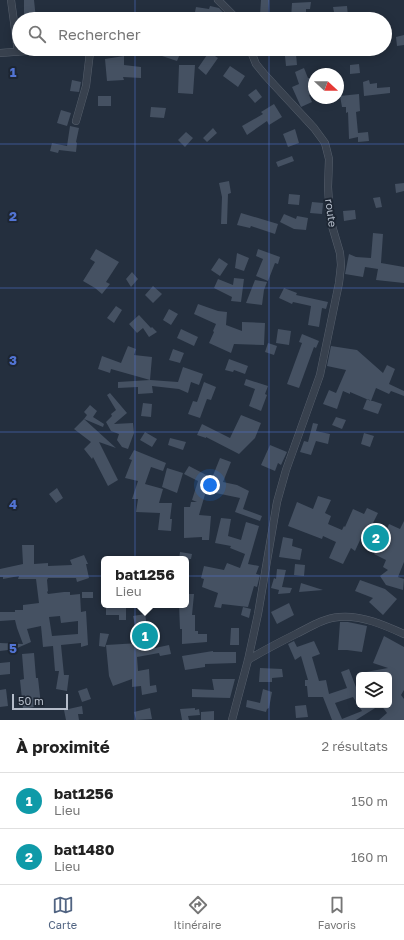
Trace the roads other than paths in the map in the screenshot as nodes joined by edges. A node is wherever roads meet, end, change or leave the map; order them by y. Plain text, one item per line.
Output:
1 (12, 0) edge
2 (218, 0) edge
3 (13, 12) edge
4 (230, 12) edge
5 (12, 53) edge
6 (0, 54) edge
7 (90, 56) edge
8 (253, 56) edge
9 (76, 121) dead end
10 (404, 634) edge
11 (248, 660) junction
12 (232, 720) edge

1 - 3 street
2 - 4 street
5 - 6 street
7 - 9 street
8 - 11 street, route
10 - 11 street
11 - 12 street, route

